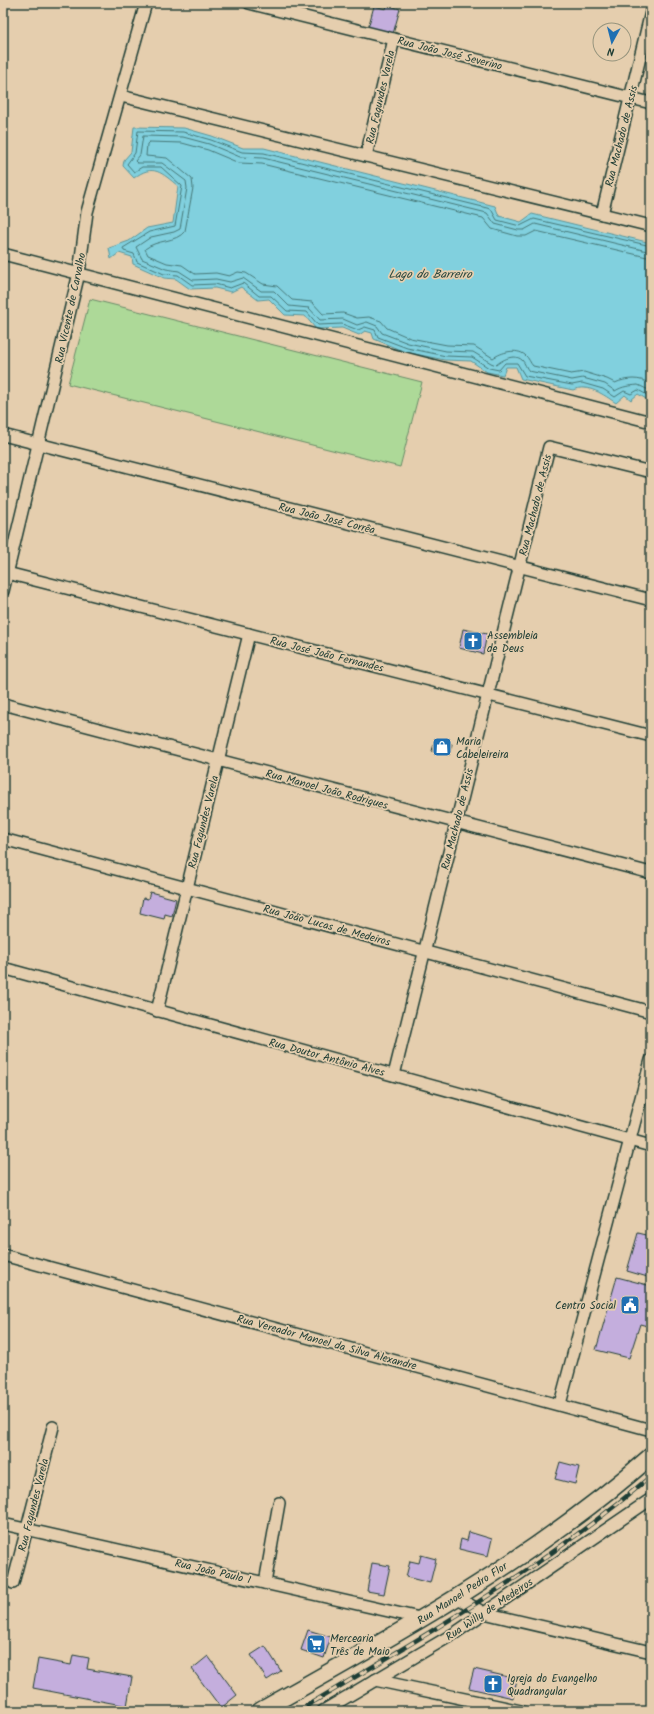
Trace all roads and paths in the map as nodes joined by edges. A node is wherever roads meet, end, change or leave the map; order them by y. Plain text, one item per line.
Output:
1 (146, 3) edge
2 (249, 3) edge
3 (651, 12) edge
4 (394, 38) junction
5 (121, 96) junction
6 (631, 98) junction
7 (651, 103) edge
8 (366, 156) junction
9 (602, 214) junction
10 (651, 226) edge
11 (3, 254) edge
12 (79, 273) junction
13 (651, 422) edge
14 (3, 435) edge
15 (39, 444) junction
16 (651, 472) edge
17 (520, 567) junction
18 (5, 573) edge
19 (3, 591) edge
20 (651, 600) edge
21 (249, 634) junction
22 (488, 695) junction
23 (3, 704) edge
24 (651, 736) edge
25 (218, 760) junction
26 (456, 822) junction
27 (3, 839) edge
28 (651, 873) edge
29 (187, 888) junction
30 (424, 951) junction
31 (3, 968) edge
32 (158, 1011) junction
33 (651, 1012) edge
34 (651, 1060) edge
35 (394, 1075) junction
36 (630, 1140) junction
37 (651, 1146) edge
38 (3, 1255) edge
39 (560, 1404) junction
40 (53, 1427) dead end
41 (651, 1430) edge
42 (651, 1456) edge
43 (651, 1499) edge
44 (279, 1503) dead end
45 (3, 1524) edge
46 (27, 1529) junction
47 (13, 1583) dead end
48 (265, 1583) junction
49 (458, 1598) junction
50 (484, 1613) junction
51 (424, 1619) junction
52 (651, 1652) edge
53 (375, 1680) junction
54 (260, 1711) edge
55 (323, 1711) edge
56 (521, 1711) edge

1 - 5 street, Rua Vicente de Carvalho
2 - 4 street, Rua João José Severino
3 - 6 street, Rua Machado de Assis
4 - 6 street, Rua João José Severino
4 - 8 street, Rua Fagundes Varela
5 - 8 street
5 - 12 street, Rua Vicente de Carvalho
6 - 7 street, Rua João José Severino
6 - 9 street, Rua Machado de Assis
8 - 9 street
9 - 10 street
11 - 12 street
12 - 13 street
12 - 15 street, Rua Vicente de Carvalho
14 - 15 street, Rua João José Corrêa
15 - 17 street, Rua João José Corrêa
15 - 18 street, Rua Vicente de Carvalho
16 - 17 street, Rua Machado de Assis
17 - 20 street, Rua João José Corrêa
17 - 22 street, Rua Machado de Assis
18 - 19 street, Rua Vicente de Carvalho
18 - 21 street, Rua José João Fernandes
21 - 22 street, Rua José João Fernandes
21 - 25 street, Rua Fagundes Varela
22 - 24 street, Rua José João Fernandes
22 - 26 street, Rua Machado de Assis
23 - 25 street, Rua Manoel João Rodrigues
25 - 26 street, Rua Manoel João Rodrigues
25 - 29 street, Rua Fagundes Varela
26 - 28 street, Rua Manoel João Rodrigues
26 - 30 street, Rua Machado de Assis
27 - 29 street, Rua João Lucas de Medeiros
29 - 30 street, Rua João Lucas de Medeiros
29 - 32 street, Rua Fagundes Varela
30 - 33 street, Rua João Lucas de Medeiros
30 - 35 street, Rua Machado de Assis
31 - 32 street, Rua Doutor Antônio Alves
32 - 35 street, Rua Doutor Antônio Alves
34 - 36 street
35 - 36 street, Rua Doutor Antônio Alves
36 - 37 street, Rua Doutor Antônio Alves
36 - 39 street
38 - 39 street, Rua Vereador Manoel da Silva Alexandre
39 - 41 street, Rua Vereador Manoel da Silva Alexandre
40 - 46 street, Rua Fagundes Varela
42 - 49 main road, Rua Manoel Pedro Flor
43 - 50 street, Rua Willy de Medeiros
44 - 48 street
45 - 46 street, Rua João Paulo I
46 - 47 street, Rua Fagundes Varela
46 - 48 street, Rua João Paulo I
48 - 51 street, Rua João Paulo I
49 - 50 street
49 - 51 main road, Rua Manoel Pedro Flor
50 - 52 street
50 - 53 street, Rua Willy de Medeiros
51 - 54 main road, Rua Manoel Pedro Flor
53 - 55 street, Rua Willy de Medeiros
53 - 56 street

